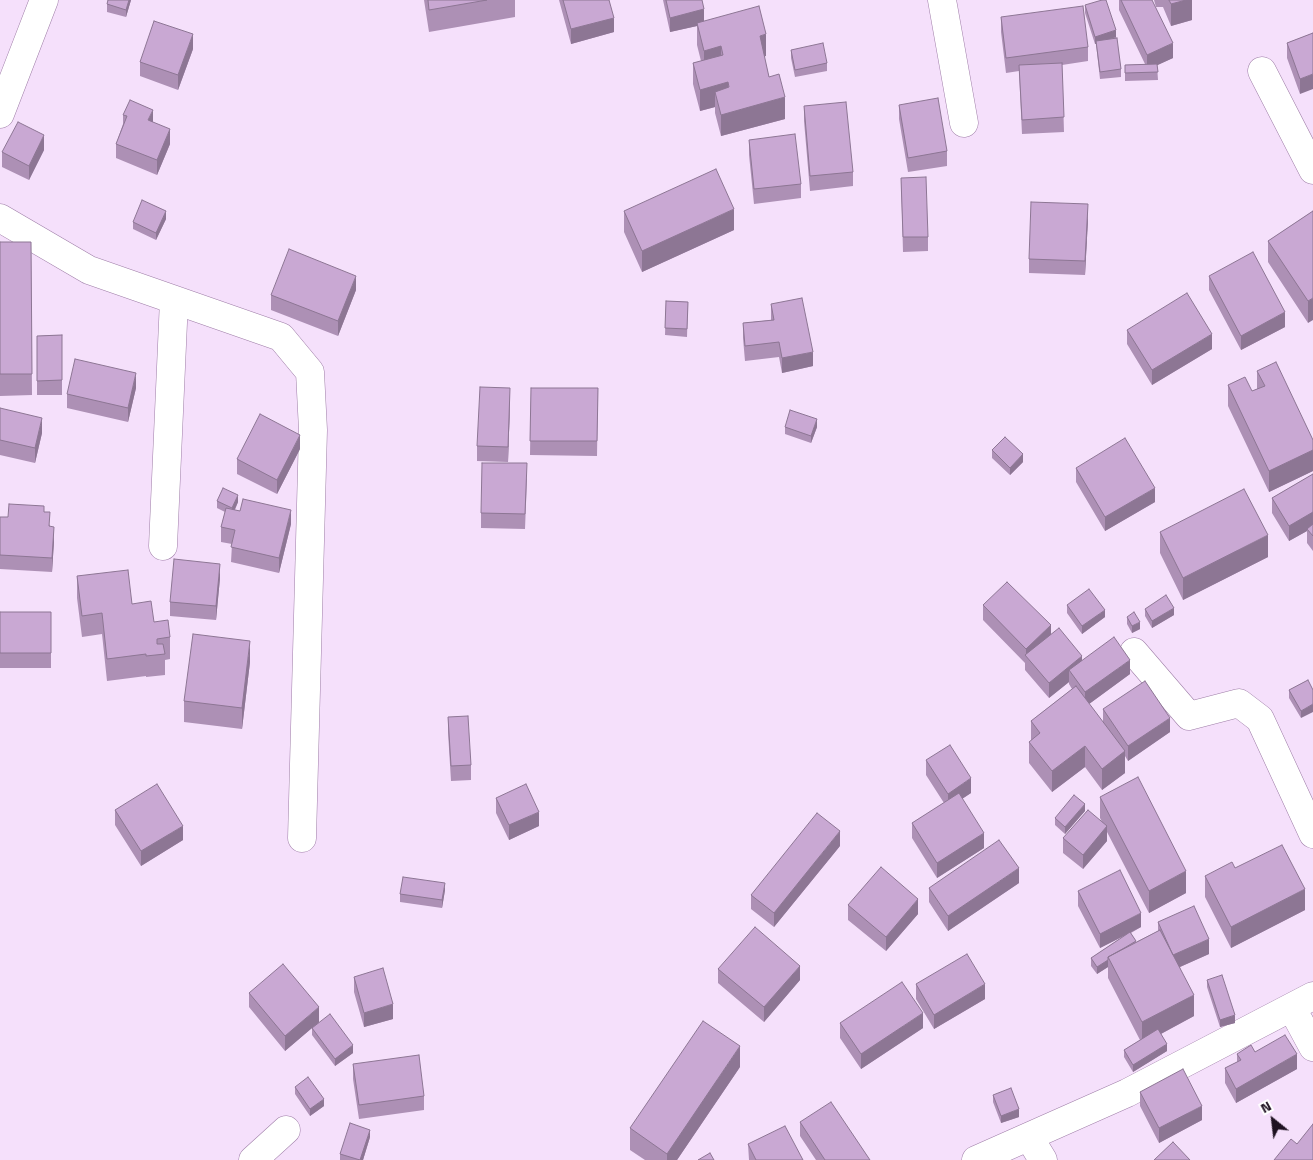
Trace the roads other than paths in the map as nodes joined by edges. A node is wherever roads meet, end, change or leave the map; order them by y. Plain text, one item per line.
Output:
1 (44, 0) edge
2 (942, 0) edge
3 (1262, 71) dead end
4 (0, 114) edge
5 (964, 123) dead end
6 (1313, 170) edge
7 (0, 218) edge
8 (174, 300) junction
9 (163, 546) dead end
10 (1134, 652) dead end
11 (1313, 834) edge
12 (302, 838) dead end
13 (1302, 1002) edge
14 (1313, 1047) edge
15 (286, 1130) dead end
16 (1028, 1137) junction
17 (253, 1160) edge
18 (976, 1160) edge
19 (1043, 1160) edge

1 - 4 street
2 - 5 street
3 - 6 street
7 - 8 street
8 - 9 street
8 - 12 street
10 - 11 street
13 - 14 street
13 - 16 street
15 - 17 street
16 - 18 street
16 - 19 street

